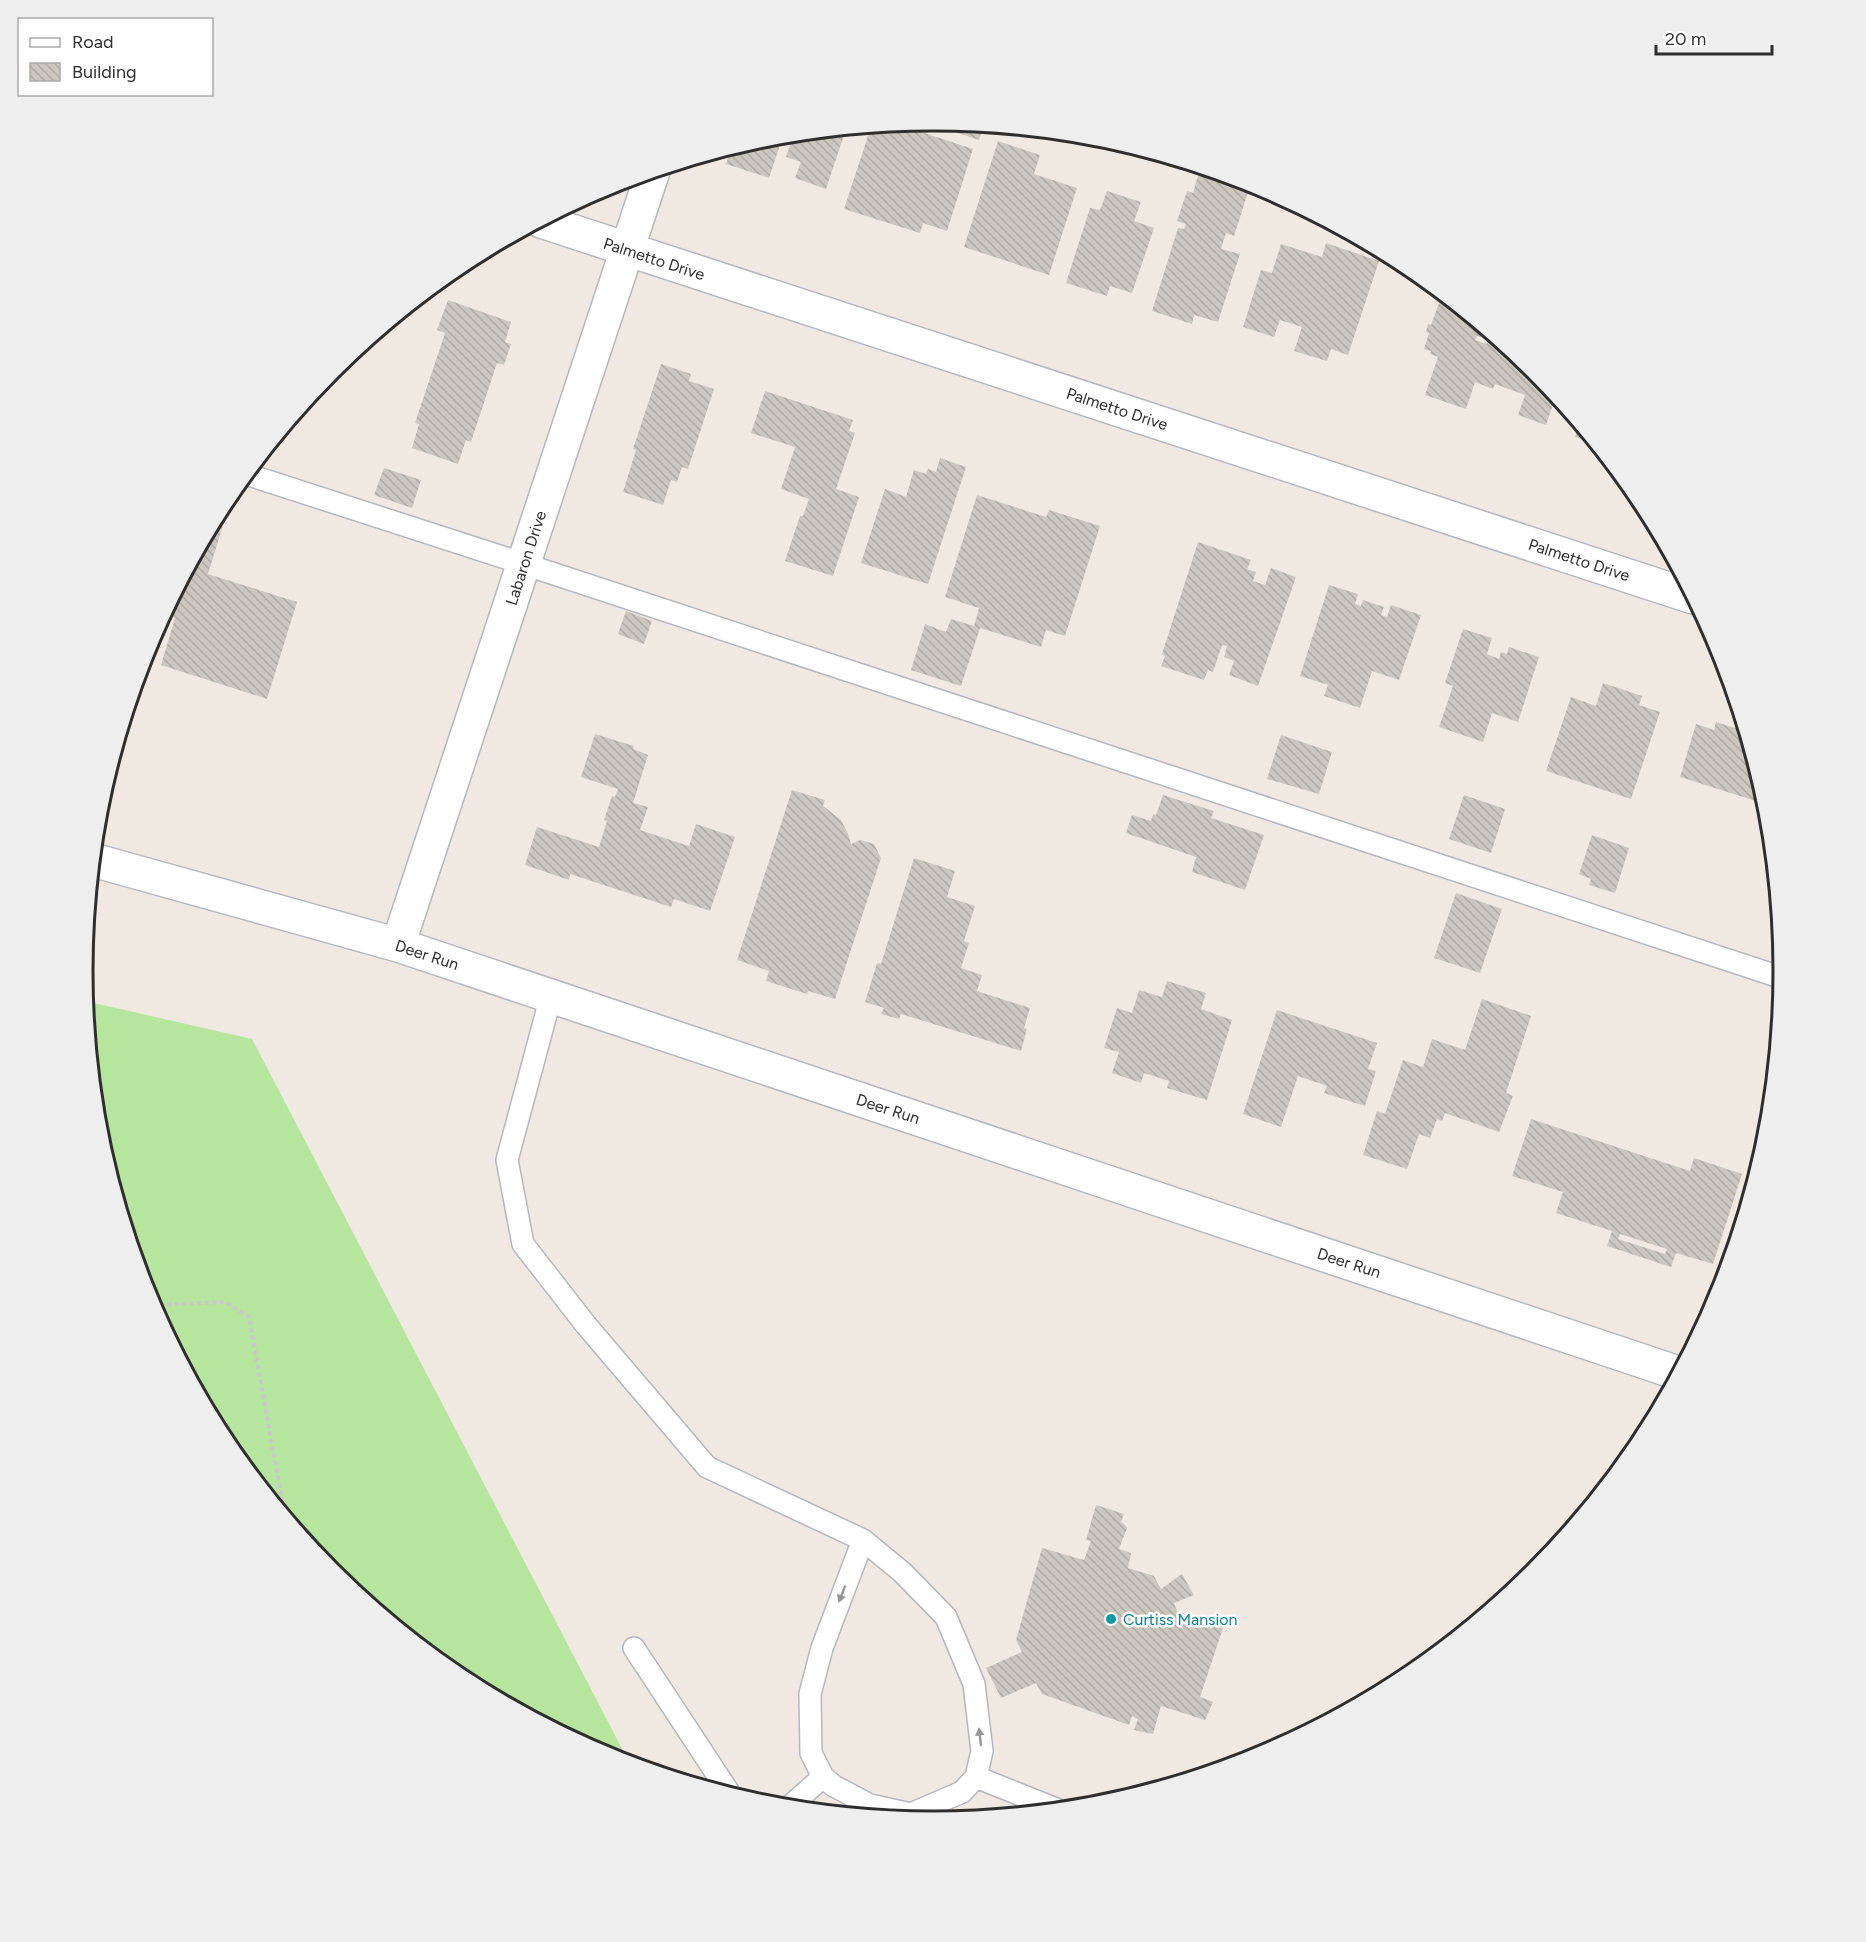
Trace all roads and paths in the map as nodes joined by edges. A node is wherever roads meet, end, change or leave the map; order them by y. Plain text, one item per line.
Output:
1 (651, 180) edge
2 (550, 224) edge
3 (629, 251) junction
4 (255, 477) edge
5 (524, 564) junction
6 (1683, 594) edge
7 (100, 862) edge
8 (398, 945) junction
9 (1773, 975) edge
10 (551, 996) junction
11 (163, 1305) edge
12 (1671, 1371) edge
13 (282, 1501) edge
14 (863, 1540) junction
15 (634, 1648) dead end
16 (823, 1777) junction
17 (976, 1777) junction
18 (723, 1784) edge
19 (797, 1800) edge
20 (1043, 1804) edge
21 (890, 1809) edge
22 (919, 1810) edge

1 - 3 street, Labaron Drive
2 - 3 street, Palmetto Drive
3 - 5 street, Labaron Drive
3 - 6 street, Palmetto Drive
4 - 5 lane
5 - 8 street, Labaron Drive
5 - 9 lane
7 - 8 street, Deer Run
8 - 10 street, Deer Run
10 - 12 street, Deer Run
10 - 14 lane
11 - 13 path
14 -> 16 lane
17 -> 14 lane
15 - 18 lane
16 - 19 lane
16 - 21 lane
17 - 20 lane
17 - 22 lane

